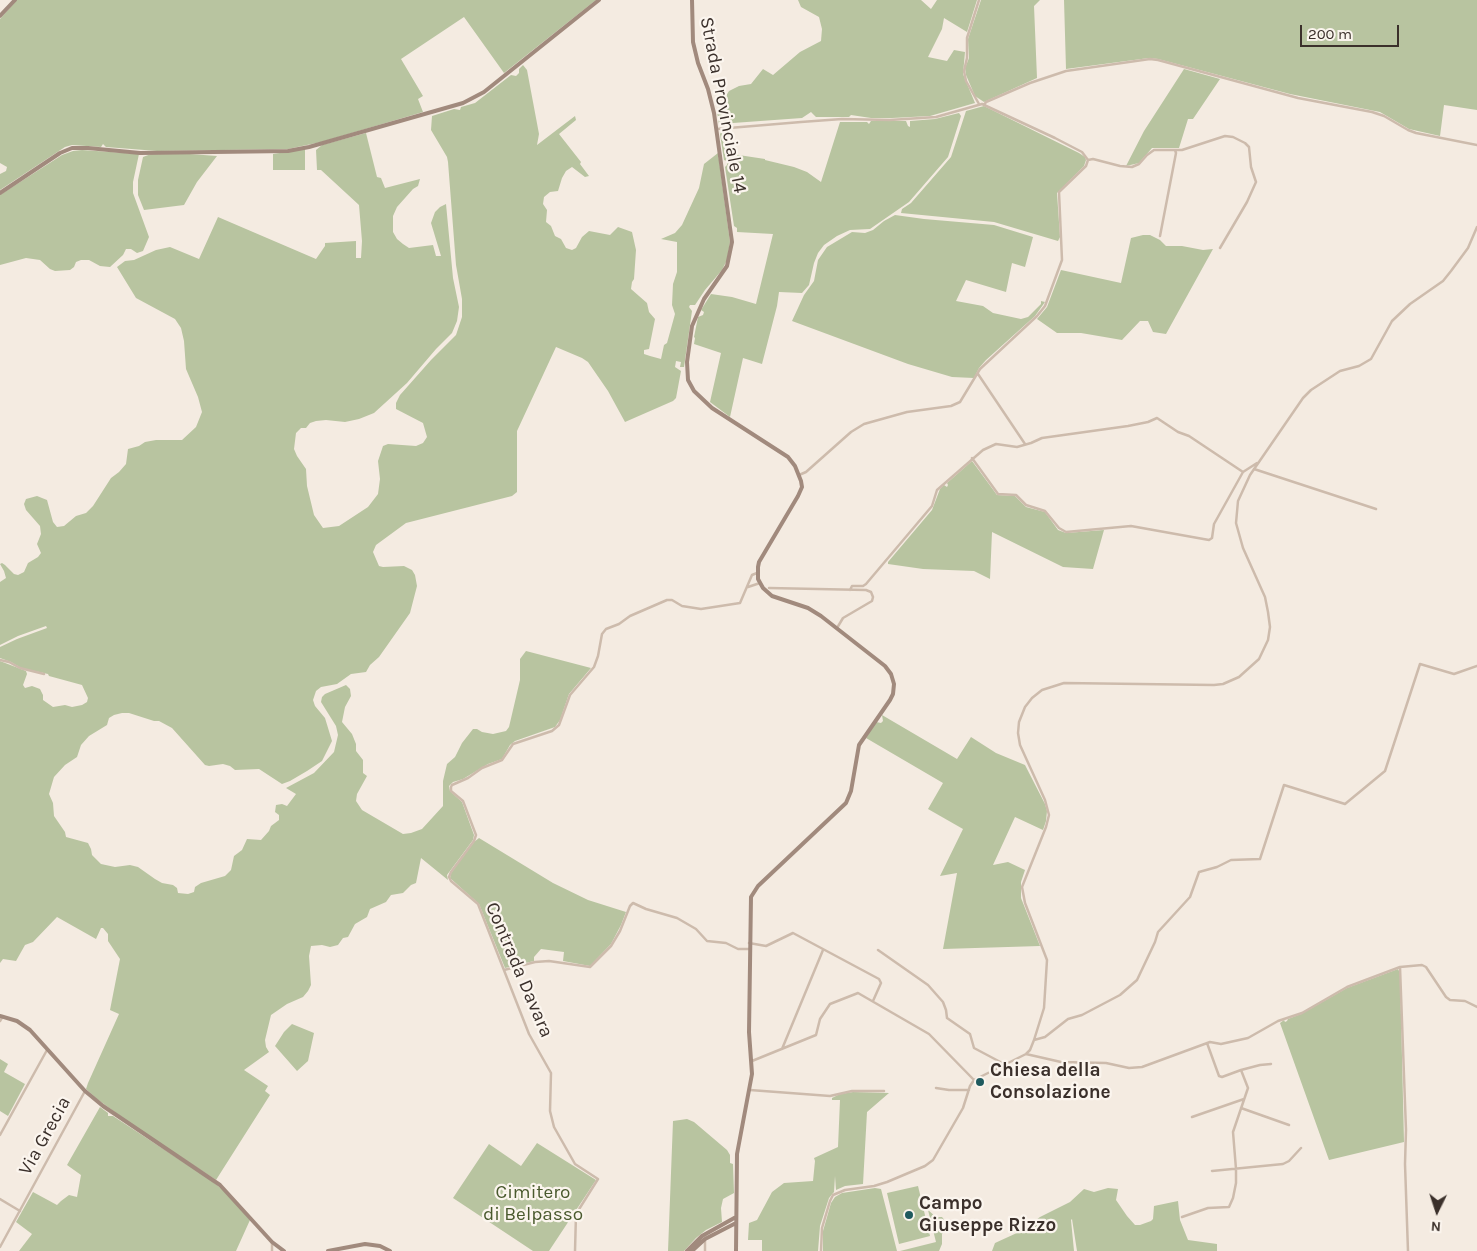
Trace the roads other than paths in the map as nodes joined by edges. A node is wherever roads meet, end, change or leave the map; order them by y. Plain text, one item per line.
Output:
1 (15, 0) edge
2 (599, 0) edge
3 (692, 0) edge
4 (979, 0) edge
5 (0, 16) edge
6 (979, 104) junction
7 (984, 105) junction
8 (717, 129) junction
9 (1477, 144) edge
10 (1175, 150) junction
11 (1088, 160) junction
12 (0, 192) edge
13 (1477, 227) edge
14 (1160, 236) dead end
15 (1220, 248) dead end
16 (978, 374) junction
17 (1025, 444) junction
18 (972, 458) junction
19 (1258, 462) junction
20 (1254, 469) junction
21 (1243, 472) junction
22 (799, 475) junction
23 (1376, 509) dead end
24 (757, 573) junction
25 (760, 583) junction
26 (748, 587) junction
27 (769, 588) dead end
28 (850, 590) junction
29 (837, 628) junction
30 (0, 660) edge
31 (1477, 666) edge
32 (44, 674) dead end
33 (749, 943) junction
34 (749, 949) junction
35 (823, 950) junction
36 (878, 950) dead end
37 (1400, 967) junction
38 (504, 970) junction
39 (873, 1001) junction
40 (1477, 1007) edge
41 (1, 1016) edge
42 (0, 1021) edge
43 (1034, 1040) junction
44 (1207, 1043) junction
45 (782, 1049) junction
46 (48, 1050) junction
47 (1026, 1054) junction
48 (752, 1061) junction
49 (1271, 1064) dead end
50 (1006, 1065) junction
51 (1242, 1070) junction
52 (974, 1080) junction
53 (936, 1088) dead end
54 (750, 1090) junction
55 (969, 1090) junction
56 (85, 1091) junction
57 (884, 1091) dead end
58 (1244, 1099) junction
59 (1241, 1108) junction
60 (1192, 1117) dead end
61 (1289, 1125) dead end
62 (0, 1135) edge
63 (1301, 1148) dead end
64 (1236, 1169) junction
65 (1212, 1171) dead end
66 (0, 1199) edge
67 (20, 1211) junction
68 (736, 1217) junction
69 (1182, 1217) dead end
70 (736, 1223) junction
71 (705, 1239) junction
72 (272, 1242) junction
73 (0, 1247) edge
74 (272, 1251) edge
75 (284, 1251) edge
76 (328, 1251) edge
77 (390, 1251) edge
78 (575, 1251) edge
79 (687, 1251) edge
80 (692, 1251) edge
81 (705, 1251) edge
82 (736, 1251) edge
83 (821, 1251) edge
84 (1408, 1251) edge

1 - 5 main road
2 - 12 main road
3 - 8 main road, Strada Provinciale 14
4 - 6 street
6 - 7 street
6 - 8 street
7 - 9 street
7 - 11 street
8 - 22 main road, Strada Provinciale 14
10 - 11 street
10 - 14 street
10 - 15 street
11 - 16 street
13 - 19 street
16 - 17 street
16 - 22 street
17 - 18 street
17 - 21 street
18 - 21 street
18 - 28 street
19 - 20 street
19 - 21 street
20 - 23 street
20 - 43 street
22 - 24 main road
24 - 25 main road
24 - 26 street, Contrada Davara
25 - 26 street
25 - 29 main road
26 - 38 street, Contrada Davara
27 - 28 street
28 - 29 street
29 - 33 main road
30 - 32 street
31 - 43 street
33 - 34 main road
33 - 35 street
34 - 38 street
34 - 48 main road
35 - 39 street
35 - 45 street
36 - 50 street
37 - 40 street
37 - 44 street
37 - 84 street
38 - 78 street, Contrada Davara
39 - 45 street
39 - 52 street
41 - 42 street
41 - 46 main road
43 - 47 street
44 - 47 street
44 - 51 street
45 - 48 street
46 - 56 main road
46 - 62 street
47 - 50 street
48 - 54 main road
49 - 51 street
50 - 52 street
51 - 58 street
52 - 55 street
53 - 55 street
54 - 57 street
54 - 68 main road
55 - 83 street
56 - 67 street, Via Grecia
56 - 72 main road
58 - 59 street
58 - 60 street
59 - 61 street
59 - 64 street
63 - 64 street
64 - 65 street
64 - 69 street
66 - 67 street
67 - 73 street, Via Grecia
68 - 70 main road
68 - 79 main road
70 - 71 main road
70 - 82 main road
71 - 80 main road
71 - 81 street
72 - 74 street
72 - 75 main road
76 - 77 main road

